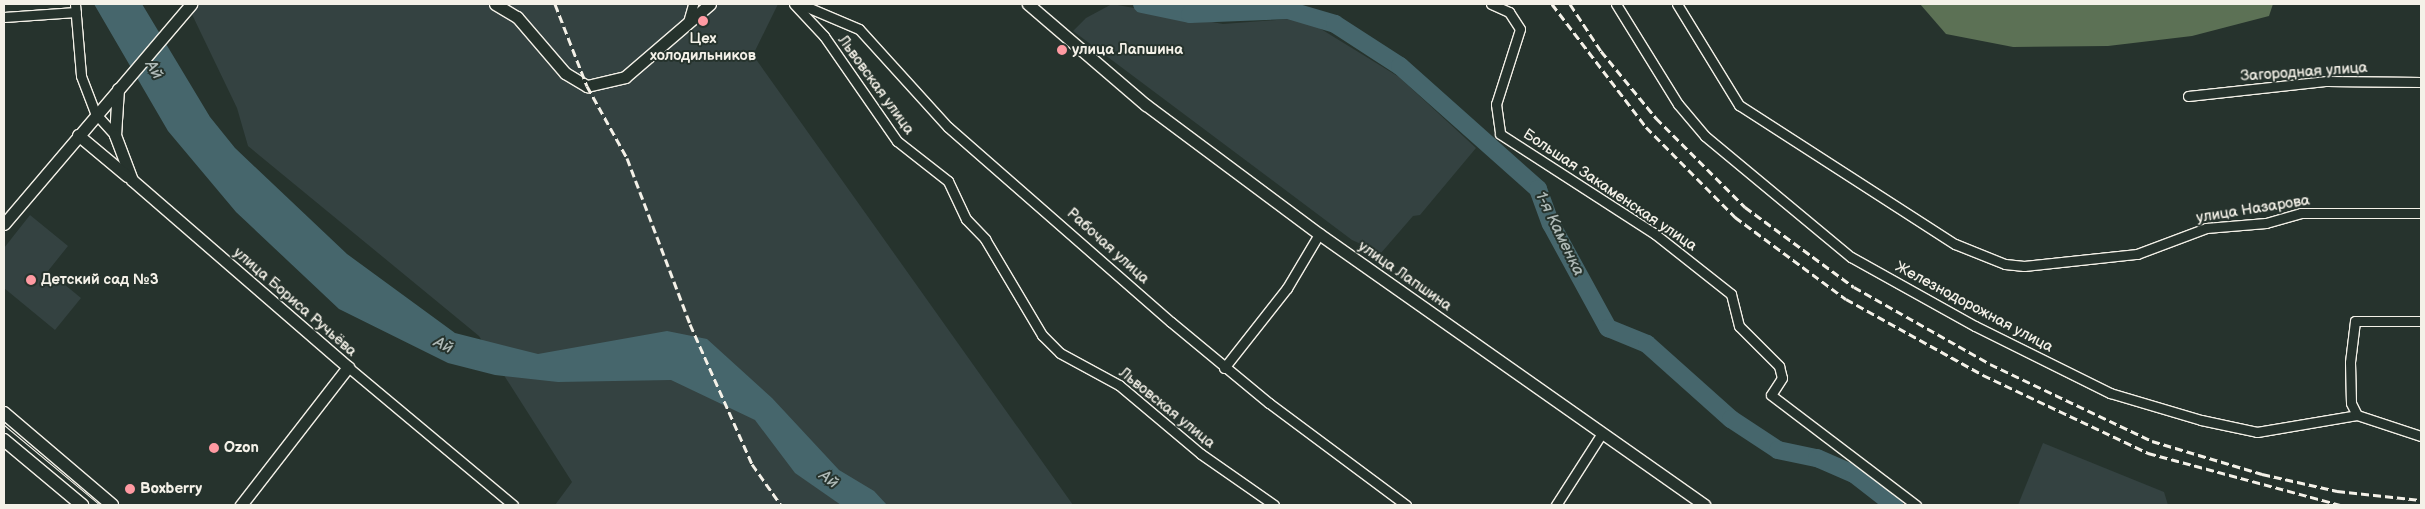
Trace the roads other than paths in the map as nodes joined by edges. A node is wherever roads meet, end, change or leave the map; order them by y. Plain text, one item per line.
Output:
1 (495, 4) edge
2 (693, 4) edge
3 (710, 4) edge
4 (794, 4) edge
5 (800, 4) edge
6 (1028, 4) edge
7 (1492, 4) edge
8 (1616, 4) edge
9 (1677, 4) edge
10 (189, 6) edge
11 (76, 8) edge
12 (4, 17) edge
13 (688, 22) junction
14 (2421, 82) edge
15 (121, 85) junction
16 (2188, 96) dead end
17 (95, 113) junction
18 (78, 135) junction
19 (115, 135) junction
20 (132, 180) junction
21 (2421, 213) edge
22 (4, 224) edge
23 (1319, 234) junction
24 (2421, 321) edge
25 (348, 367) junction
26 (1224, 368) junction
27 (4, 413) edge
28 (2357, 415) junction
29 (1602, 433) junction
30 (2421, 436) edge
31 (4, 440) edge
32 (82, 505) edge
33 (112, 505) edge
34 (240, 505) edge
35 (513, 505) edge
36 (1274, 505) edge
37 (1406, 505) edge
38 (1556, 505) edge
39 (1704, 505) edge
40 (1916, 505) edge

1 - 13 street
2 - 13 street
3 - 13 street
4 - 36 street, Львовская улица
5 - 26 street, Рабочая улица
6 - 23 street, улица Лапшина
7 - 40 street, Большая Закаменская улица
8 - 28 street, Железнодорожная улица
9 - 21 street, улица Назарова
10 - 15 street
11 - 12 street
11 - 17 street
14 - 16 street, Загородная улица
15 - 17 street
15 - 19 street, улица Бориса Ручьёва
17 - 18 street
17 - 19 street
18 - 20 street
18 - 22 street
19 - 20 street, улица Бориса Ручьёва
20 - 25 street, улица Бориса Ручьёва
23 - 26 street
23 - 29 street, улица Лапшина
24 - 28 street
25 - 34 street
25 - 35 street, улица Бориса Ручьёва
26 - 37 street, Рабочая улица
27 - 33 main road
28 - 30 street, Железнодорожная улица
29 - 38 street
29 - 39 street, улица Лапшина
31 - 32 main road

